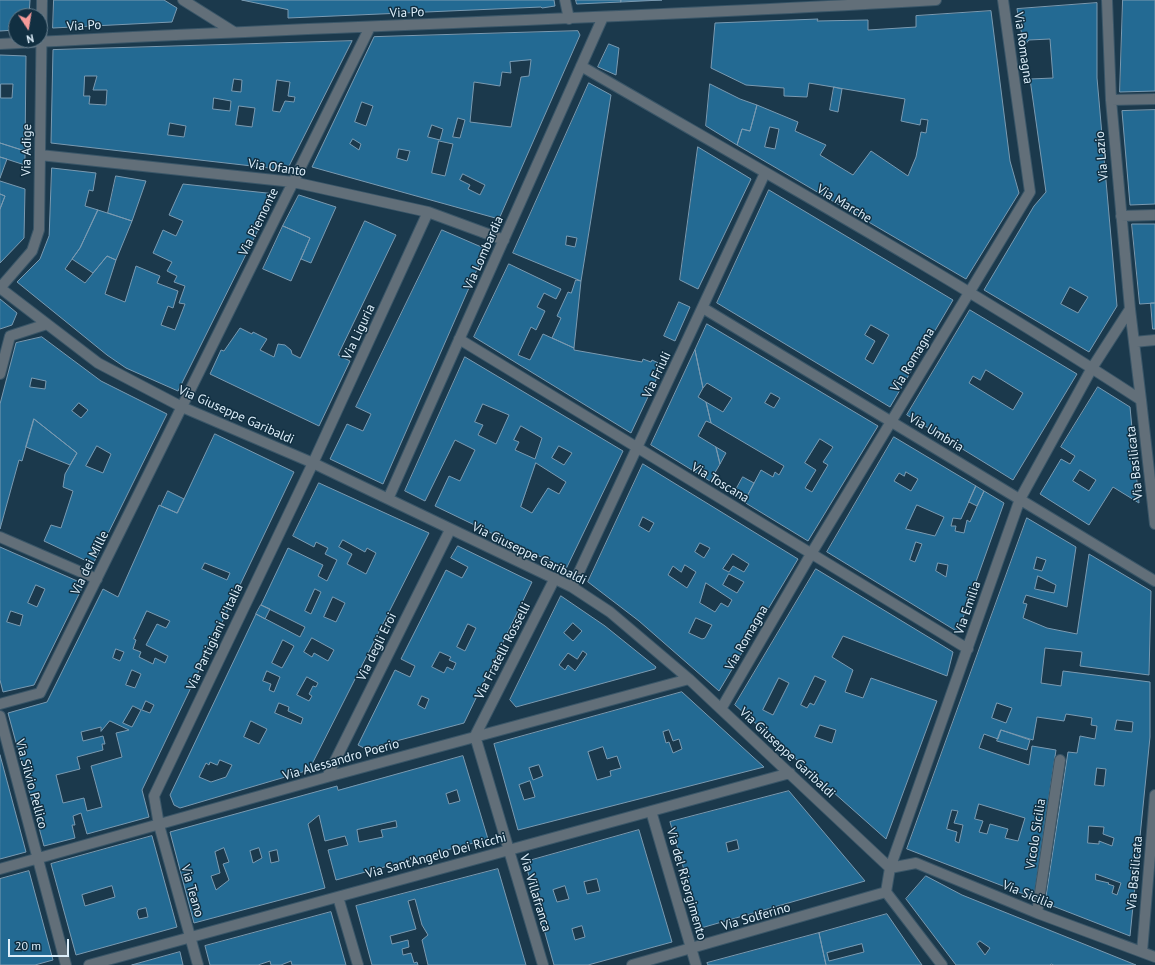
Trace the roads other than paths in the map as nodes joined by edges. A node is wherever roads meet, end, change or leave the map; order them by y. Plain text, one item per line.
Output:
1 (183, 0) edge
2 (565, 0) edge
3 (936, 0) edge
4 (1003, 0) edge
5 (1107, 0) edge
6 (798, 4) edge
7 (604, 17) junction
8 (569, 19) junction
9 (370, 27) junction
10 (234, 32) junction
11 (48, 42) edge
12 (42, 48) edge
13 (581, 66) junction
14 (1155, 99) edge
15 (1110, 100) junction
16 (40, 155) junction
17 (765, 173) junction
18 (293, 182) junction
19 (428, 212) junction
20 (1155, 215) edge
21 (1121, 216) junction
22 (504, 240) junction
23 (0, 288) edge
24 (968, 293) junction
25 (703, 308) junction
26 (1130, 309) junction
27 (46, 324) junction
28 (5, 337) edge
29 (460, 339) junction
30 (1155, 340) edge
31 (1134, 342) junction
32 (1092, 368) junction
33 (0, 374) edge
34 (1141, 400) junction
35 (182, 407) junction
36 (891, 422) junction
37 (637, 448) junction
38 (313, 463) junction
39 (388, 499) junction
40 (1020, 499) junction
41 (1155, 517) edge
42 (450, 530) junction
43 (0, 537) edge
44 (811, 554) junction
45 (554, 578) junction
46 (97, 579) junction
47 (1155, 581) edge
48 (572, 587) junction
49 (968, 648) junction
50 (689, 679) junction
51 (0, 704) edge
52 (721, 709) junction
53 (0, 716) edge
54 (475, 736) junction
55 (1060, 760) dead end
56 (790, 773) junction
57 (327, 777) junction
58 (1155, 795) edge
59 (651, 811) junction
60 (159, 825) junction
61 (509, 850) junction
62 (37, 858) junction
63 (890, 868) junction
64 (0, 869) edge
65 (886, 892) junction
66 (338, 897) junction
67 (1037, 913) junction
68 (191, 937) junction
69 (691, 949) junction
70 (1142, 952) junction
71 (1155, 957) edge
72 (66, 965) edge
73 (89, 965) edge
74 (198, 965) edge
75 (358, 965) edge
76 (543, 965) edge
77 (632, 965) edge
78 (696, 965) edge
79 (942, 965) edge

1 - 10 street
2 - 8 street
3 - 6 street, Via Po
4 - 24 street, Via Romagna
5 - 15 street, Via Lazio
6 - 7 street, Via Po
7 - 8 street, Via Po
7 - 13 street, Via Lombardia
8 - 9 street, Via Po
9 - 10 street, Via Po
9 - 18 street, Via Piemonte
10 - 11 street, Via Po
12 - 16 street, Via Adige
13 - 17 street, Via Marche
13 - 22 street, Via Lombardia
14 - 15 street
15 - 21 street, Via Lazio
16 - 18 street, Via Ofanto
16 - 23 street, Via Adige
17 - 24 street, Via Marche
17 - 25 street, Via Friuli
18 - 19 street, Via Ofanto
18 - 35 street, Via Piemonte
19 - 22 street, Via Ofanto
19 - 38 street, Via Liguria
20 - 21 street
21 - 26 street, Via Lazio
22 - 29 street, Via Lombardia
23 - 27 street, Via Giuseppe Garibaldi
24 - 32 street, Via Marche
24 - 36 street, Via Romagna
25 - 36 street, Via Umbria
25 - 37 street, Via Friuli
26 - 31 street, Via Lazio
26 - 32 street, Via Emilia
27 - 28 street
27 - 35 street, Via Giuseppe Garibaldi
28 - 33 street
29 - 37 street, Via Toscana
29 - 39 street, Via Lombardia
30 - 31 street
31 - 34 street, Via Basilicata
32 - 34 street, Via Marche
32 - 40 street, Via Emilia
34 - 41 street, Via Basilicata
35 - 38 street, Via Giuseppe Garibaldi
35 - 46 street, Via dei Mille
36 - 40 street, Via Umbria
36 - 44 street, Via Romagna
37 - 44 street, Via Toscana
37 - 48 street, Via Friuli
38 - 39 street, Via Giuseppe Garibaldi
38 - 60 street, Via Partigiani d'Italia
39 - 42 street, Via Giuseppe Garibaldi
40 - 47 street, Via Umbria
40 - 49 street, Via Emilia
42 - 45 street, Via Giuseppe Garibaldi
42 - 57 street, Via degli Eroi
43 - 46 street
44 - 49 street, Via Toscana
44 - 52 street, Via Romagna
45 - 48 street, Via Giuseppe Garibaldi
45 - 54 street, Via Fratelli Rosselli
46 - 51 street, Via dei Mille
48 - 50 street, Via Giuseppe Garibaldi
49 - 63 street, Via Emilia
50 - 52 street, Via Giuseppe Garibaldi
50 - 54 street, Via Alessandro Poerio
52 - 56 street, Via Giuseppe Garibaldi
53 - 62 street, Via Silvio Pellico
54 - 57 street, Via Alessandro Poerio
54 - 61 street, Via Villafranca
55 - 67 street, Vicolo Sicilia
56 - 59 street, Via Sant'Angelo Dei Ricchi
56 - 63 street, Via Giuseppe Garibaldi
57 - 60 street, Via Alessandro Poerio
58 - 70 street, Via Basilicata
59 - 61 street, Via Sant'Angelo Dei Ricchi
59 - 69 street, Via del Risorgimento
60 - 62 street, Via Alessandro Poerio
60 - 68 street, Via Teano
61 - 66 street, Via Sant'Angelo Dei Ricchi
61 - 76 street, Via Villafranca
62 - 64 street, Via Alessandro Poerio
62 - 72 street, Via Silvio Pellico
63 - 65 street
63 - 67 street, Via Sicilia
65 - 69 street, Via Solferino
65 - 79 street
66 - 68 street, Via Sant'Angelo Dei Ricchi
66 - 75 street
67 - 70 street, Via Sicilia
68 - 73 street, Via Sant'Angelo Dei Ricchi
68 - 74 street, Via Teano
69 - 77 street, Via Solferino
69 - 78 street, Via del Risorgimento
70 - 71 street, Via Sicilia

